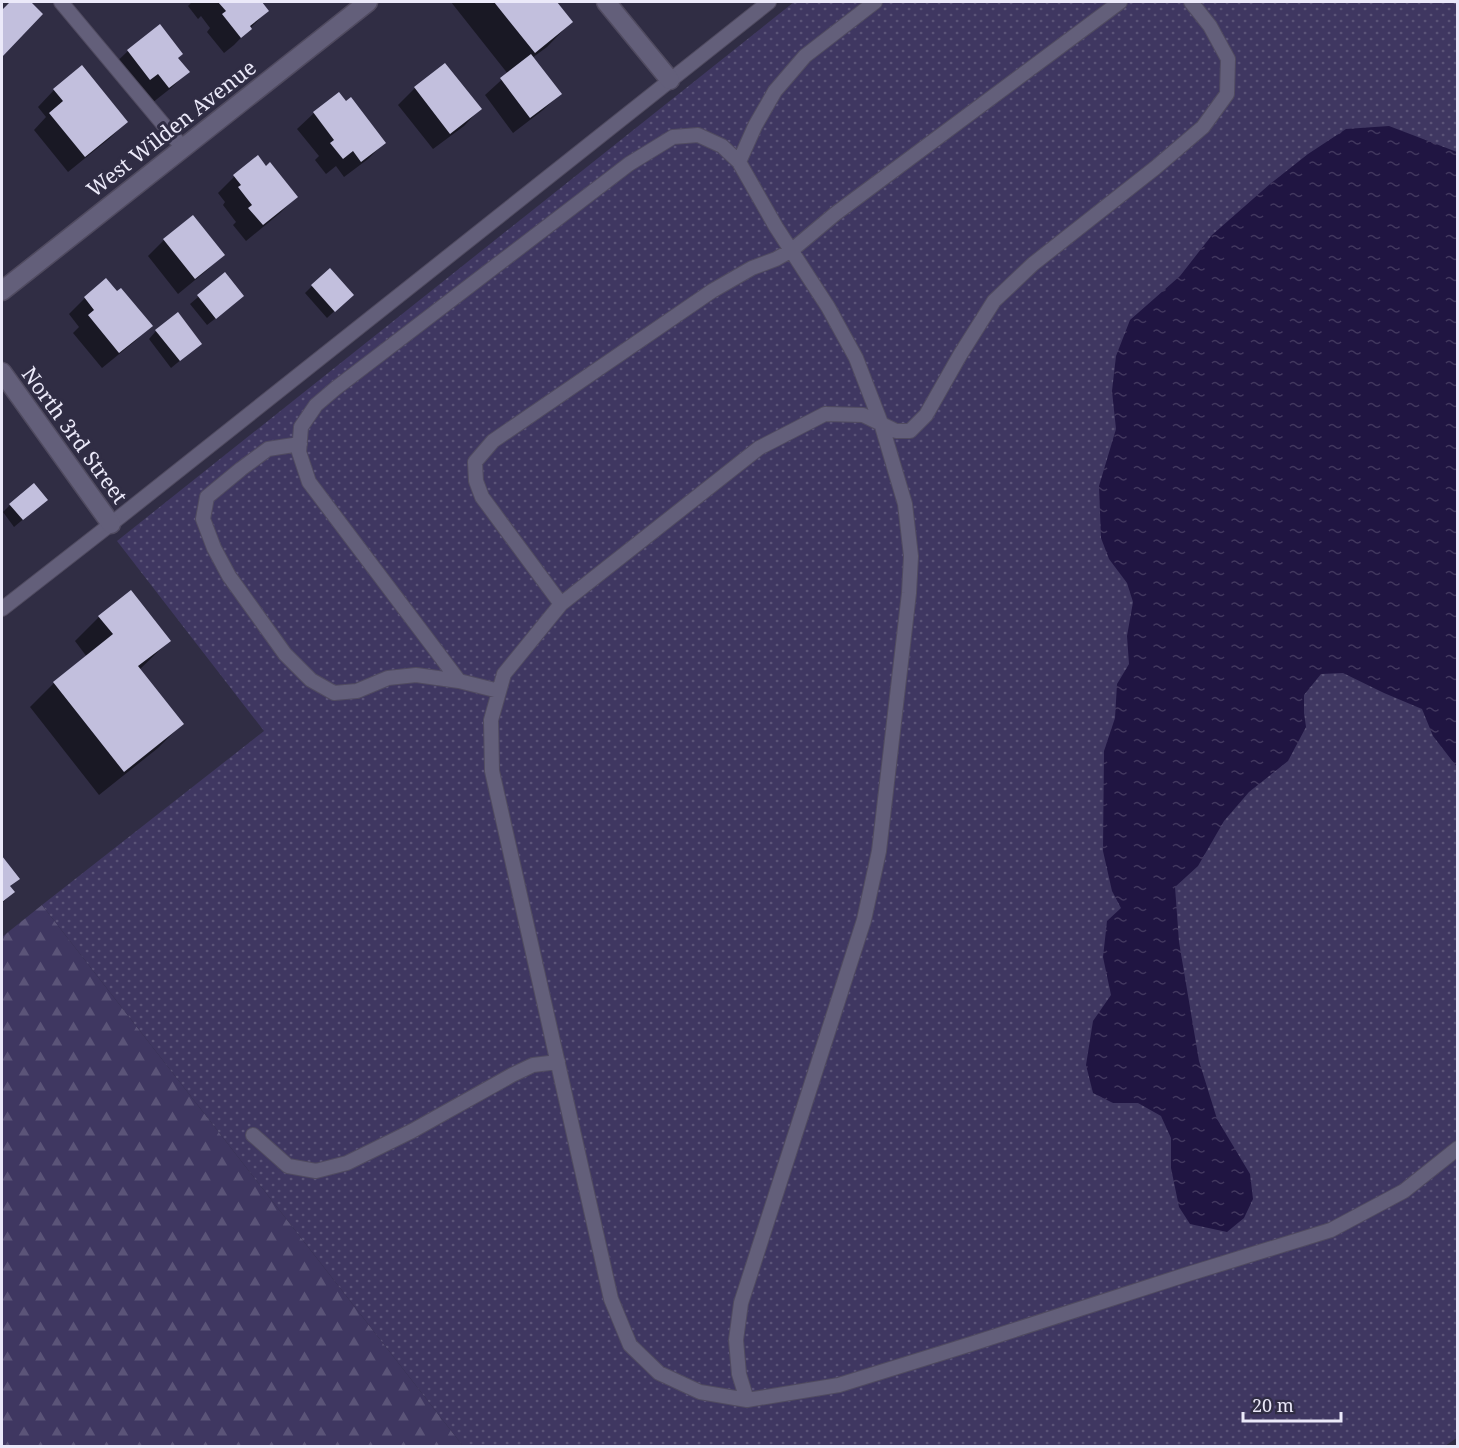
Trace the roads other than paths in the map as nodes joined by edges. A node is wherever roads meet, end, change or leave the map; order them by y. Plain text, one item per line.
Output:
1 (61, 2) edge
2 (368, 2) edge
3 (606, 2) edge
4 (770, 2) edge
5 (875, 2) edge
6 (1120, 2) edge
7 (1191, 2) edge
8 (670, 80) junction
9 (183, 148) junction
10 (739, 162) junction
11 (792, 250) junction
12 (2, 291) edge
13 (2, 372) edge
14 (881, 423) junction
15 (300, 444) junction
16 (111, 524) junction
17 (561, 604) junction
18 (2, 609) edge
19 (459, 681) junction
20 (499, 691) junction
21 (558, 1062) junction
22 (253, 1135) dead end
23 (1458, 1148) edge
24 (747, 1400) junction

1 - 9 lane
2 - 9 street, West Wilden Avenue
3 - 8 street
4 - 8 lane
5 - 10 lane
6 - 11 lane
7 - 14 lane
8 - 16 lane
9 - 12 street, West Wilden Avenue
10 - 11 lane
10 - 15 lane
11 - 14 lane
11 - 17 lane
13 - 16 street, North 3rd Street
14 - 17 lane
14 - 24 lane
15 - 19 lane
15 - 19 lane
16 - 18 lane
17 - 20 lane
19 - 20 lane
20 - 21 lane
21 - 22 lane
21 - 24 lane
23 - 24 lane

